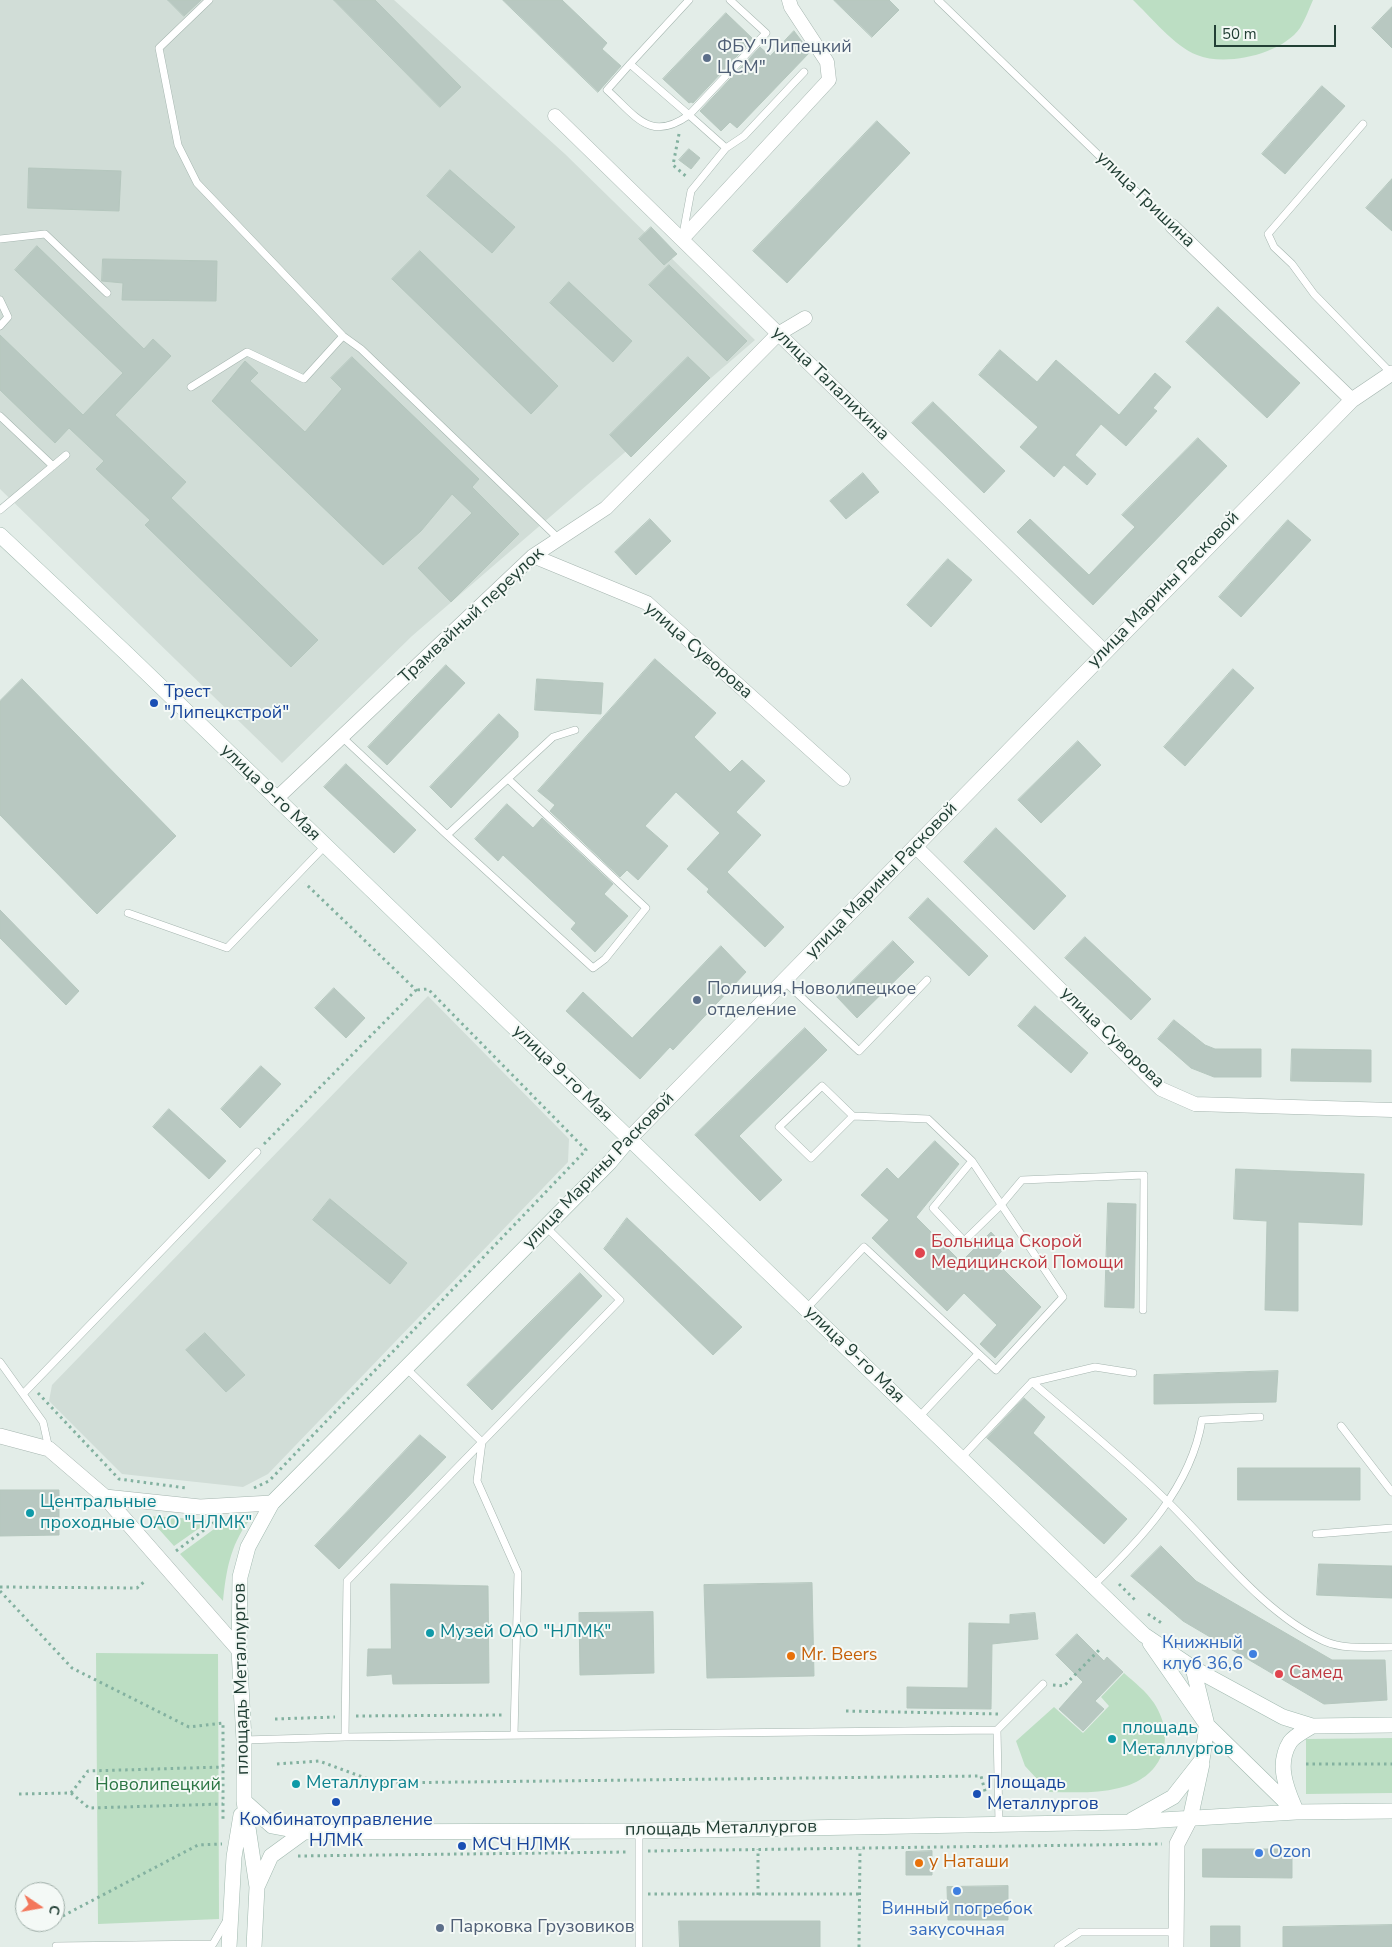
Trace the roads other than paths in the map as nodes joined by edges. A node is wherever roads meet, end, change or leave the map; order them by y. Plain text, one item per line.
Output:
1 (209, 0) edge
2 (690, 0) edge
3 (730, 0) edge
4 (789, 0) edge
5 (938, 0) edge
6 (630, 64) junction
7 (804, 72) dead end
8 (690, 115) junction
9 (555, 116) dead end
10 (1363, 124) dead end
11 (726, 148) junction
12 (1172, 226) joint
13 (0, 239) edge
14 (682, 239) junction
15 (107, 293) dead end
16 (0, 300) edge
17 (805, 318) dead end
18 (0, 326) edge
19 (778, 334) junction
20 (343, 336) junction
21 (1392, 373) edge
22 (191, 387) dead end
23 (1352, 400) junction
24 (0, 416) edge
25 (66, 455) dead end
26 (53, 466) junction
27 (0, 510) edge
28 (0, 535) edge
29 (559, 539) junction
30 (533, 556) junction
31 (1104, 651) junction
32 (575, 730) dead end
33 (342, 737) junction
34 (508, 779) junction
35 (843, 779) dead end
36 (276, 799) junction
37 (447, 835) junction
38 (325, 846) junction
39 (915, 846) junction
40 (128, 913) dead end
41 (927, 980) dead end
42 (784, 981) junction
43 (1392, 1110) edge
44 (853, 1116) junction
45 (630, 1138) junction
46 (257, 1152) road end
47 (972, 1161) junction
48 (1002, 1205) junction
49 (545, 1226) junction
50 (806, 1309) junction
51 (1144, 1310) dead end
52 (978, 1354) junction
53 (0, 1362) edge
54 (406, 1368) junction
55 (1132, 1373) dead end
56 (1032, 1382) junction
57 (23, 1394) junction
58 (919, 1417) junction
59 (1260, 1417) dead end
60 (1341, 1426) dead end
61 (0, 1436) edge
62 (482, 1442) junction
63 (49, 1449) junction
64 (961, 1458) junction
65 (1392, 1492) edge
66 (105, 1497) junction
67 (1168, 1501) junction
68 (272, 1503) junction
69 (1392, 1528) edge
70 (1316, 1534) dead end
71 (1093, 1586) junction
72 (1144, 1635) junction
73 (1392, 1647) edge
74 (239, 1650) junction
75 (1193, 1668) junction
76 (1043, 1684) road end
77 (1207, 1725) junction
78 (1392, 1725) edge
79 (1312, 1726) junction
80 (998, 1730) junction
81 (514, 1735) junction
82 (344, 1737) junction
83 (244, 1740) junction
84 (1202, 1760) junction
85 (244, 1801) junction
86 (1392, 1811) edge
87 (1296, 1812) junction
88 (1190, 1818) junction
89 (1128, 1822) junction
90 (996, 1823) junction
91 (640, 1831) junction
92 (304, 1832) junction
93 (256, 1887) junction
94 (231, 1913) junction
95 (1176, 1932) junction
96 (56, 1946) dead end
97 (229, 1947) edge
98 (254, 1947) edge
99 (640, 1947) edge
100 (1058, 1947) edge
101 (1176, 1947) edge

1 - 20 lane
2 - 6 lane
3 - 8 lane
4 - 14 street
5 - 12 lane, улица Гришина
6 - 8 lane
6 - 8 lane
7 - 11 lane
8 - 11 lane
9 - 14 street, улица Талалихина
10 - 21 lane
11 - 14 lane
12 - 23 street, улица Гришина
13 - 15 lane
14 - 19 street, улица Талалихина
16 - 18 lane
17 - 19 street, Трамвайный переулок
19 - 29 street, Трамвайный переулок
19 - 31 street, улица Талалихина
20 - 22 lane
20 - 29 lane
21 - 23 main road, улица Марины Расковой
23 - 31 main road, улица Марины Расковой
24 - 26 lane
25 - 26 lane
26 - 27 lane
28 - 36 main road, улица 9-го Мая
29 - 30 street, Трамвайный переулок
30 - 33 street, Трамвайный переулок
30 - 35 street, улица Суворова
31 - 39 main road, улица Марины Расковой
32 - 34 lane
33 - 36 street, Трамвайный переулок
33 - 37 lane
34 - 37 lane
34 - 37 lane
36 - 38 main road, улица 9-го Мая
38 - 40 lane
38 - 45 main road, улица 9-го Мая
39 - 42 main road, улица Марины Расковой
39 - 43 street, улица Суворова
41 - 42 lane
42 - 45 main road, улица Марины Расковой
44 - 44 lane
44 - 47 lane
45 - 49 main road, улица Марины Расковой
45 - 50 main road, улица 9-го Мая
46 - 57 lane
47 - 48 lane
47 - 48 lane
48 - 51 lane
48 - 52 lane
49 - 54 main road, улица Марины Расковой
49 - 62 lane
50 - 52 lane
50 - 58 main road, улица 9-го Мая
52 - 58 lane
53 - 57 lane
54 - 62 lane
54 - 68 main road, улица Марины Расковой
55 - 56 lane
56 - 64 lane
56 - 67 lane
57 - 63 lane
58 - 64 main road, улица 9-го Мая
59 - 67 lane
60 - 65 lane
61 - 63 main road
62 - 81 lane
62 - 82 lane
63 - 66 main road
64 - 71 main road, улица 9-го Мая
66 - 68 main road
66 - 74 main road
67 - 71 lane
67 - 73 lane
68 - 74 main road, площадь Металлургов
69 - 70 lane
71 - 72 main road, улица 9-го Мая
72 - 75 main road
72 - 77 main road
74 - 83 main road, площадь Металлургов
75 - 77 main road, площадь Металлургов
75 - 79 main road
76 - 80 lane
77 - 84 main road, площадь Металлургов
77 - 87 main road
78 - 79 main road
79 - 87 main road
80 - 81 lane
80 - 90 lane
81 - 82 lane
82 - 83 lane
83 - 85 main road, площадь Металлургов
84 - 88 main road, площадь Металлургов
84 - 89 main road, площадь Металлургов
85 - 92 main road, площадь Металлургов
85 - 93 main road
85 - 94 main road
86 - 87 main road
87 - 88 main road
88 - 89 main road
88 - 95 main road, площадь Металлургов
89 - 90 main road, площадь Металлургов
90 - 91 main road, площадь Металлургов
91 - 92 main road, площадь Металлургов
91 - 99 lane
92 - 93 main road
93 - 98 main road
94 - 96 lane
94 - 97 main road
95 - 100 lane
95 - 101 main road

